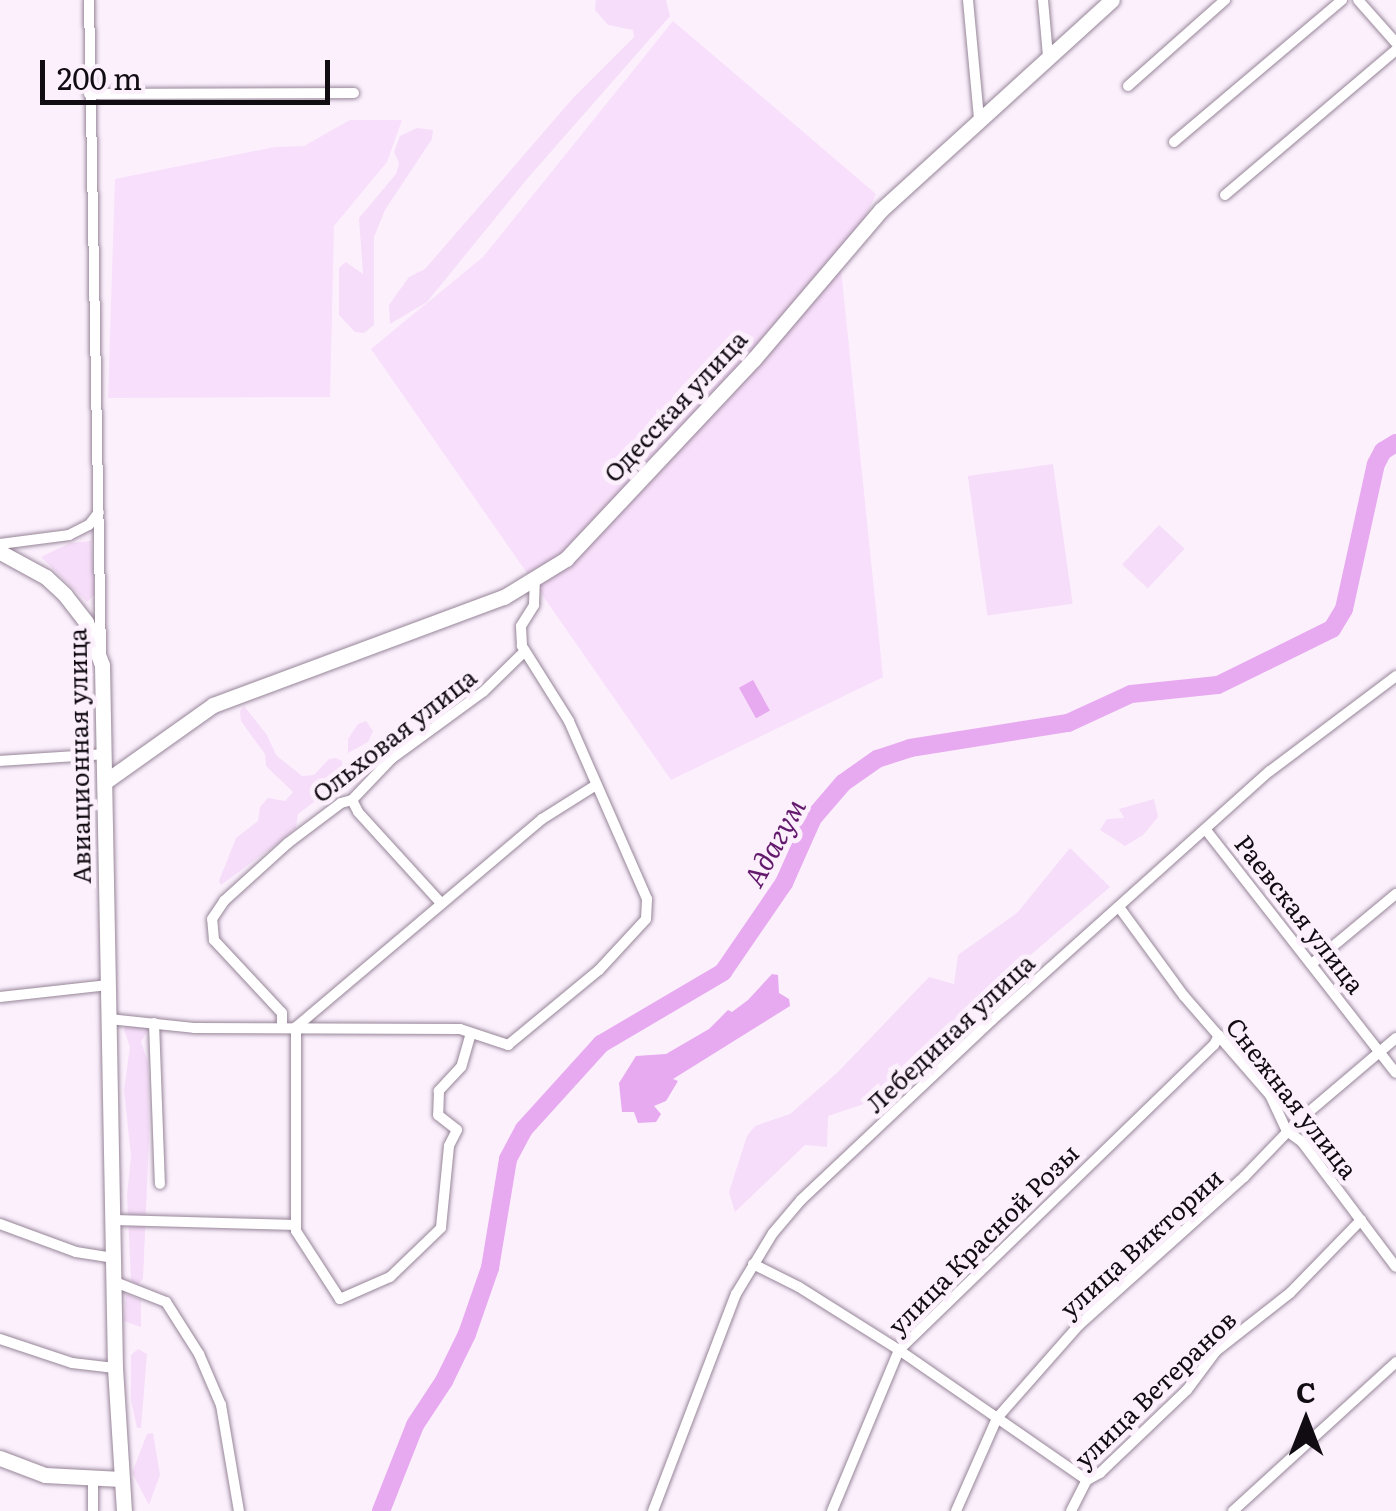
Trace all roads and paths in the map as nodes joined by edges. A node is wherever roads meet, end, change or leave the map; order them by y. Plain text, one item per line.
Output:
1 (89, 0) edge
2 (968, 0) edge
3 (1043, 0) edge
4 (1112, 0) edge
5 (1225, 0) edge
6 (1342, 0) edge
7 (1358, 0) edge
8 (1396, 46) edge
9 (1048, 56) junction
10 (1128, 86) dead end
11 (354, 93) dead end
12 (89, 94) junction
13 (979, 118) junction
14 (1174, 142) dead end
15 (1224, 194) dead end
16 (100, 512) junction
17 (0, 544) edge
18 (0, 552) edge
19 (535, 582) junction
20 (524, 652) junction
21 (102, 665) junction
22 (1396, 676) edge
23 (106, 754) junction
24 (0, 761) edge
25 (106, 781) junction
26 (596, 785) junction
27 (352, 800) junction
28 (1206, 830) junction
29 (1396, 894) edge
30 (440, 902) junction
31 (1119, 907) junction
32 (1314, 962) junction
33 (108, 985) junction
34 (0, 997) edge
35 (109, 1018) junction
36 (154, 1022) junction
37 (296, 1026) junction
38 (282, 1027) junction
39 (471, 1033) junction
40 (1219, 1035) junction
41 (1396, 1038) edge
42 (1381, 1050) junction
43 (1396, 1073) edge
44 (1287, 1132) junction
45 (160, 1184) dead end
46 (114, 1220) junction
47 (1361, 1220) junction
48 (0, 1224) edge
49 (296, 1225) junction
50 (114, 1258) junction
51 (753, 1264) junction
52 (1396, 1267) edge
53 (115, 1282) junction
54 (0, 1339) edge
55 (898, 1350) junction
56 (1396, 1362) edge
57 (115, 1368) junction
58 (997, 1418) junction
59 (0, 1458) edge
60 (94, 1479) junction
61 (121, 1479) junction
62 (1087, 1480) junction
63 (93, 1511) edge
64 (124, 1511) edge
65 (239, 1511) edge
66 (653, 1511) edge
67 (832, 1511) edge
68 (956, 1511) edge
69 (1072, 1511) edge
70 (1233, 1511) edge

1 - 12 street, Авиационная улица
2 - 13 street
3 - 9 street
4 - 9 main road, Одесская улица
5 - 10 street
6 - 14 street
7 - 8 street
8 - 15 street
9 - 13 main road, Одесская улица
11 - 12 street
12 - 16 street, Авиационная улица
13 - 19 main road, Одесская улица
16 - 17 street
16 - 21 street, Авиационная улица
18 - 21 main road
19 - 20 street
19 - 25 main road, Одесская улица
20 - 26 street
20 - 27 street, Ольховая улица
21 - 23 main road, Авиационная улица
22 - 28 street, Лебединая улица
23 - 24 street
23 - 25 main road, Авиационная улица
25 - 33 main road, Авиационная улица
26 - 30 street
26 - 39 street
27 - 30 street
27 - 38 street, Ольховая улица
28 - 31 street, Лебединая улица
28 - 32 street, Раевская улица
29 - 32 street
30 - 37 street
31 - 40 street, Снежная улица
31 - 51 street, Лебединая улица
32 - 42 street, Раевская улица
33 - 34 street
33 - 35 main road, Авиационная улица
35 - 36 street
35 - 46 main road, Авиационная улица
36 - 38 street
36 - 45 street
37 - 38 street
37 - 39 street
37 - 49 street
39 - 49 street
40 - 44 street, Снежная улица
40 - 55 street, улица Красной Розы
41 - 42 street, улица Виктории
42 - 43 street, Раевская улица
42 - 44 street, улица Виктории
44 - 47 street, Снежная улица
44 - 58 street, улица Виктории
46 - 49 street
46 - 50 main road, Авиационная улица
47 - 52 street, Снежная улица
47 - 62 street, улица Ветеранов
48 - 50 street
50 - 53 main road, Авиационная улица
51 - 55 street
51 - 66 street, Лебединая улица
53 - 57 main road, Авиационная улица
53 - 65 street
54 - 57 street
55 - 58 street
55 - 67 street, улица Красной Розы
56 - 70 street
57 - 61 main road, Авиационная улица
58 - 62 street
58 - 68 street, улица Виктории
59 - 60 main road
60 - 61 main road
60 - 63 street
61 - 64 main road, Авиационная улица
62 - 69 street, улица Ветеранов

